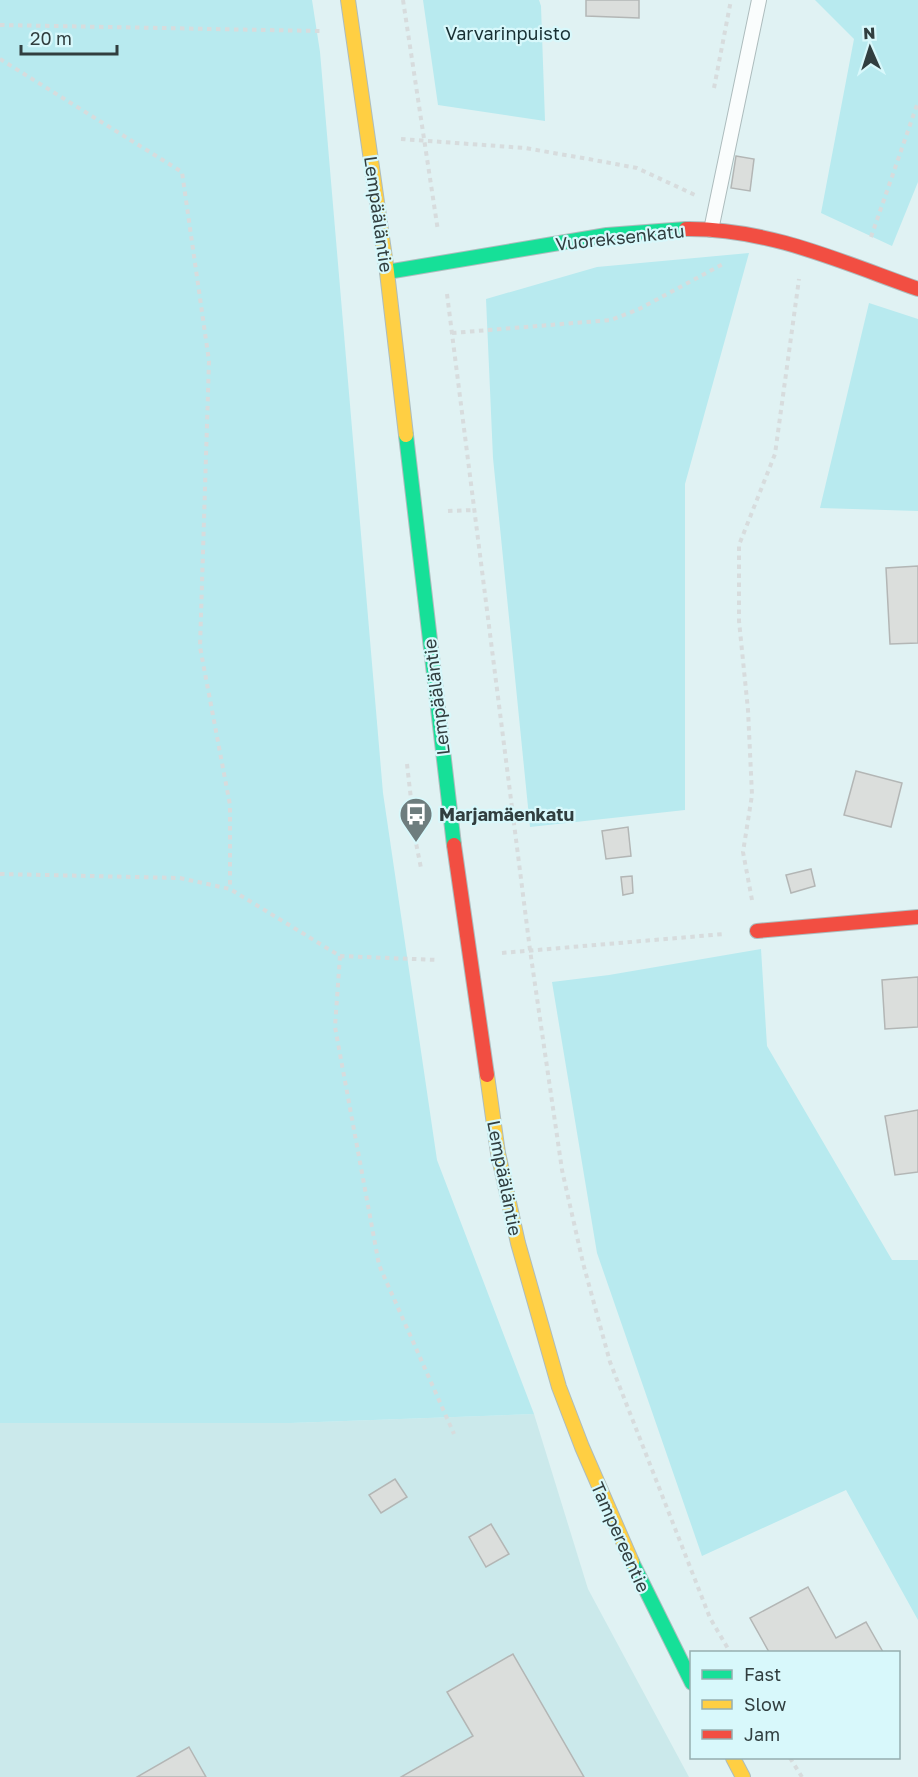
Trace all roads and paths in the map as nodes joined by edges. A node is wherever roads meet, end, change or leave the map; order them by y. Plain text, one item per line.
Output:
1 (348, 0) edge
2 (403, 0) edge
3 (759, 0) edge
4 (0, 25) edge
5 (352, 32) junction
6 (0, 59) edge
7 (918, 102) edge
8 (423, 139) junction
9 (718, 204) junction
10 (711, 230) junction
11 (754, 235) junction
12 (867, 248) dead end
13 (803, 249) junction
14 (443, 264) junction
15 (387, 272) junction
16 (918, 289) edge
17 (452, 333) junction
18 (474, 510) junction
19 (447, 511) dead end
20 (407, 764) dead end
21 (421, 868) dead end
22 (0, 874) edge
23 (230, 889) junction
24 (918, 917) edge
25 (757, 931) junction
26 (530, 950) junction
27 (340, 956) junction
28 (433, 960) dead end
29 (559, 1387) joint
30 (454, 1434) dead end
31 (729, 1651) edge
32 (690, 1679) edge
33 (734, 1759) edge
34 (791, 1759) edge
35 (743, 1777) edge
36 (802, 1777) edge

1 - 5 main road, Lempääläntie
2 - 8 path
3 - 9 lane
4 - 5 path
5 - 15 main road, Lempääläntie
6 - 23 path
7 - 12 path
8 - 9 path
8 - 14 path
9 - 10 lane
10 - 11 main road, Vuoreksenkatu
10 - 14 main road, Vuoreksenkatu
11 - 13 main road, Vuoreksenkatu
11 - 17 path
13 - 16 main road, Vuoreksenkatu
13 - 25 path
14 - 15 main road, Vuoreksenkatu
14 - 17 path
15 - 29 main road, Lempääläntie
17 - 18 path
18 - 19 path
18 - 26 path
20 - 21 path
22 - 23 path
23 - 27 path
24 - 25 main road
25 - 26 path
26 - 31 path
27 - 28 path
27 - 30 path
29 - 32 main road, Tampereentie
33 - 35 main road
34 - 36 path

